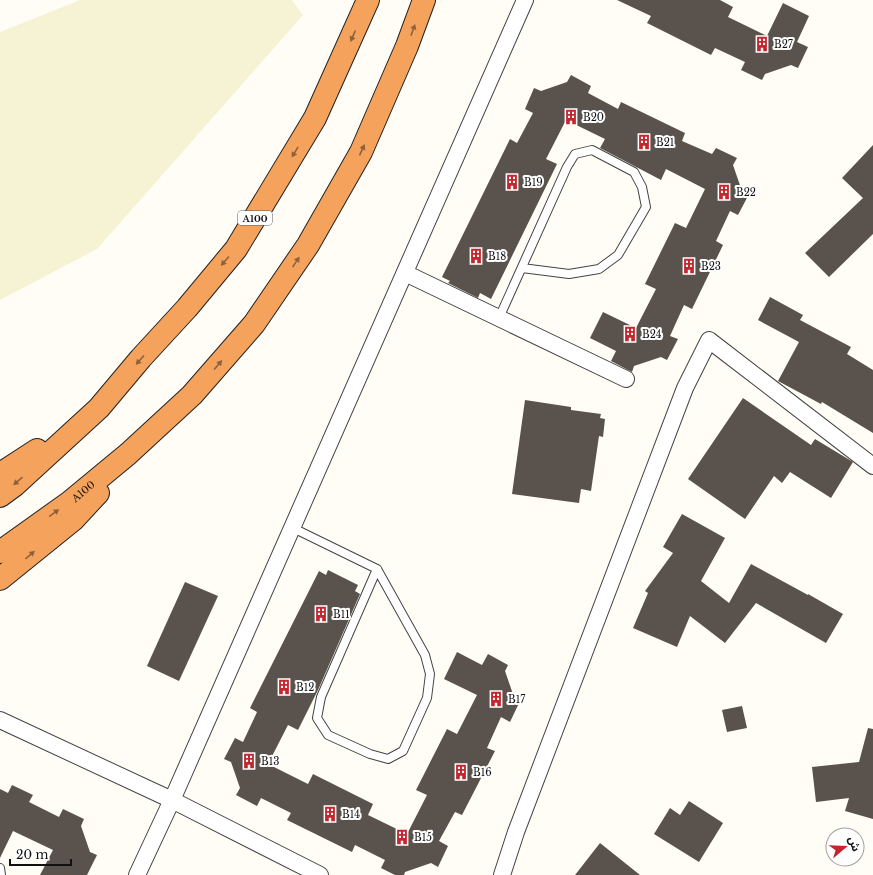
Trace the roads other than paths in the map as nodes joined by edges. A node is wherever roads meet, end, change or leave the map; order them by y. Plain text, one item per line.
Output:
1 (368, 0) edge
2 (424, 0) edge
3 (525, 0) edge
4 (522, 268) junction
5 (405, 273) junction
6 (499, 318) junction
7 (626, 379) dead end
8 (192, 395) junction
9 (99, 408) junction
10 (873, 466) edge
11 (0, 474) edge
12 (0, 496) edge
13 (293, 528) junction
14 (0, 552) edge
15 (377, 569) junction
16 (0, 580) edge
17 (0, 720) edge
18 (172, 800) junction
19 (0, 868) edge
20 (2, 875) edge
21 (137, 875) edge
22 (320, 875) edge
23 (502, 875) edge

1 -> 9 highway, A100 / A100
8 -> 2 highway, A100 / A100
3 - 5 street
4 - 4 lane
4 - 6 lane
5 - 6 street
5 - 13 street
6 - 7 street
14 -> 8 highway, A100 / A100
16 -> 8 highway
9 - 11 highway
9 -> 12 highway, A100 / A100
10 - 23 street
13 - 15 lane
13 - 18 street
15 - 15 lane
17 - 18 street
18 - 21 street
18 - 22 street
19 - 20 lane

